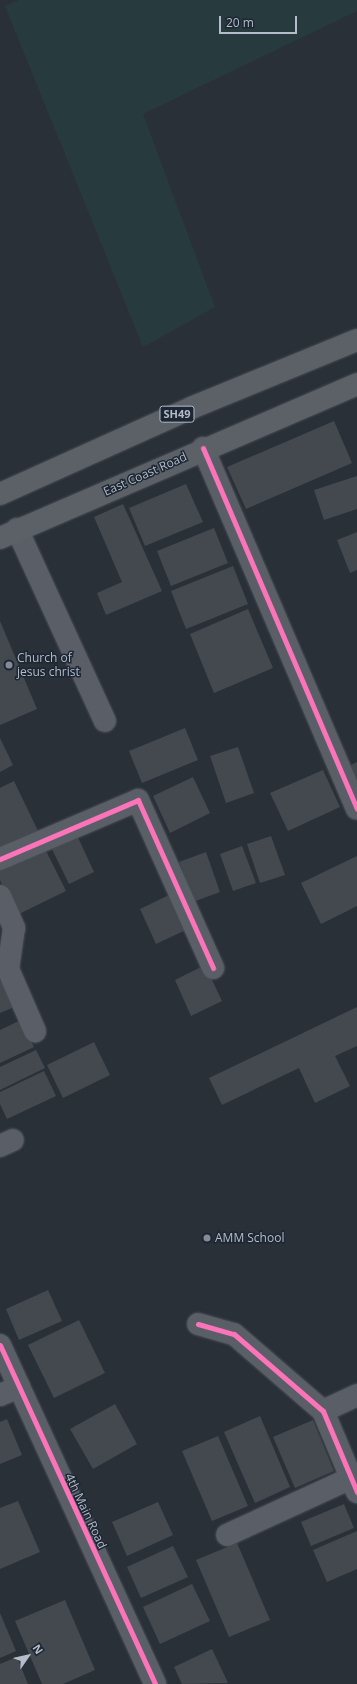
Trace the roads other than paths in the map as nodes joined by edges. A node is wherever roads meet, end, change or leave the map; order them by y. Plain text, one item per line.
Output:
1 (357, 340) edge
2 (356, 386) edge
3 (203, 448) junction
4 (0, 494) edge
5 (9, 534) edge
6 (105, 721) dead end
7 (357, 809) edge
8 (0, 859) edge
9 (0, 896) edge
10 (213, 968) dead end
11 (35, 1031) dead end
12 (198, 1324) dead end
13 (0, 1345) edge
14 (9, 1391) edge
15 (357, 1395) edge
16 (323, 1411) junction
17 (354, 1485) edge
18 (227, 1535) dead end
19 (155, 1684) edge

1 - 4 main road, SH49
2 - 3 main road, East Coast Road
3 - 5 main road, East Coast Road
3 - 7 street
5 - 6 street
8 - 10 street
9 - 11 street
12 - 16 street
13 - 14 street, 4th Main Road
14 - 19 street, 4th Main Road
15 - 16 street
16 - 17 street
17 - 18 street

